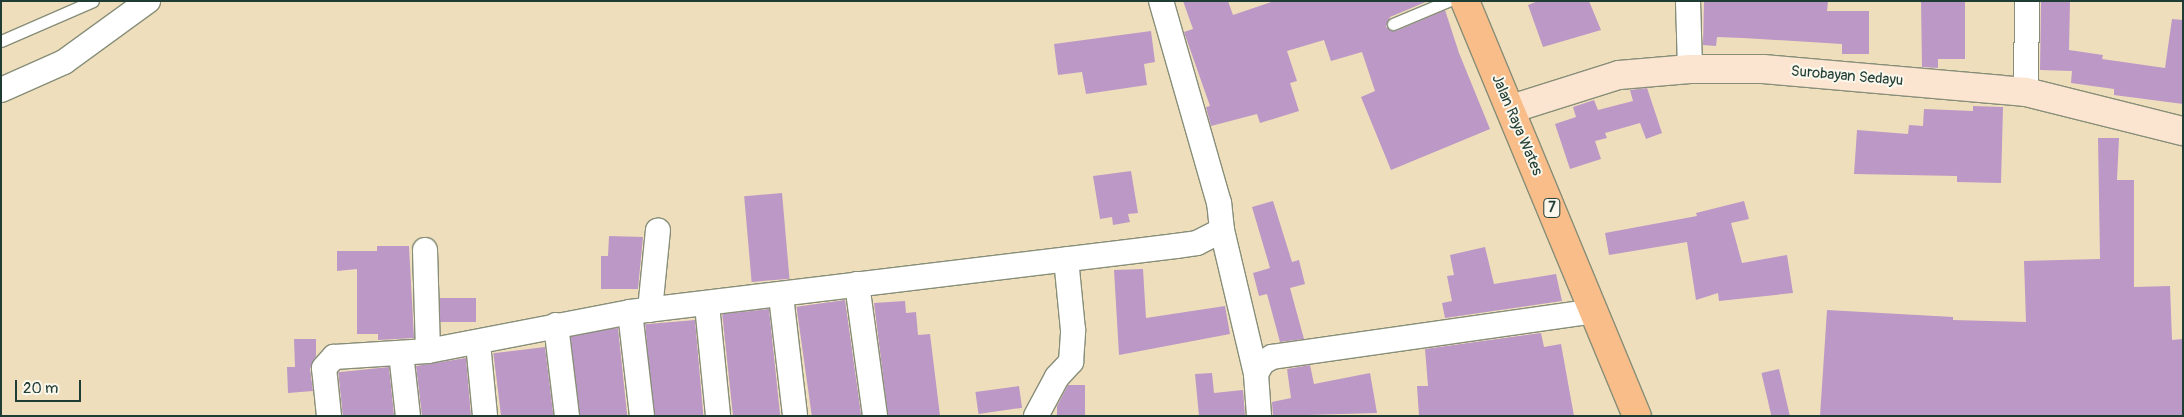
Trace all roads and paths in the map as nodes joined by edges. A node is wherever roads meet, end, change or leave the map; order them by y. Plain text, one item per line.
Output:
1 (93, 1) edge
2 (148, 1) edge
3 (1161, 1) edge
4 (1448, 1) edge
5 (1465, 1) edge
6 (1688, 1) edge
7 (2027, 1) edge
8 (1393, 24) dead end
9 (1, 41) edge
10 (1690, 70) junction
11 (1, 90) edge
12 (2026, 92) junction
13 (1511, 109) junction
14 (2183, 131) edge
15 (658, 230) dead end
16 (1222, 230) junction
17 (425, 250) dead end
18 (1066, 259) junction
19 (857, 284) junction
20 (781, 296) junction
21 (707, 305) junction
22 (640, 311) junction
23 (1595, 311) junction
24 (556, 325) junction
25 (478, 343) junction
26 (428, 351) junction
27 (400, 353) junction
28 (1256, 374) junction
29 (329, 416) edge
30 (408, 416) edge
31 (485, 416) edge
32 (567, 416) edge
33 (642, 416) edge
34 (718, 416) edge
35 (795, 416) edge
36 (876, 416) edge
37 (1036, 416) edge
38 (1259, 416) edge
39 (1637, 416) edge

1 - 9 lane
2 - 11 street
3 - 16 street
4 - 8 lane
5 - 13 highway, Jalan Raya Wates / 7
6 - 10 street
7 - 12 street
10 - 12 main road, Surobayan Sedayu
10 - 13 main road, Surobayan Sedayu
12 - 14 main road, Surobayan Sedayu
13 - 23 highway, Jalan Raya Wates / 7
15 - 22 street
16 - 18 street
16 - 28 street
17 - 26 street
18 - 19 street
18 - 37 street
19 - 20 street
19 - 36 street
20 - 21 street
20 - 35 street
21 - 22 street
21 - 34 street
22 - 24 street
22 - 33 street
23 - 28 street
23 - 39 highway, Jalan Raya Wates / 7
24 - 25 street
24 - 32 street
25 - 26 street
25 - 31 street
26 - 27 street
27 - 29 street
27 - 30 street
28 - 38 street

